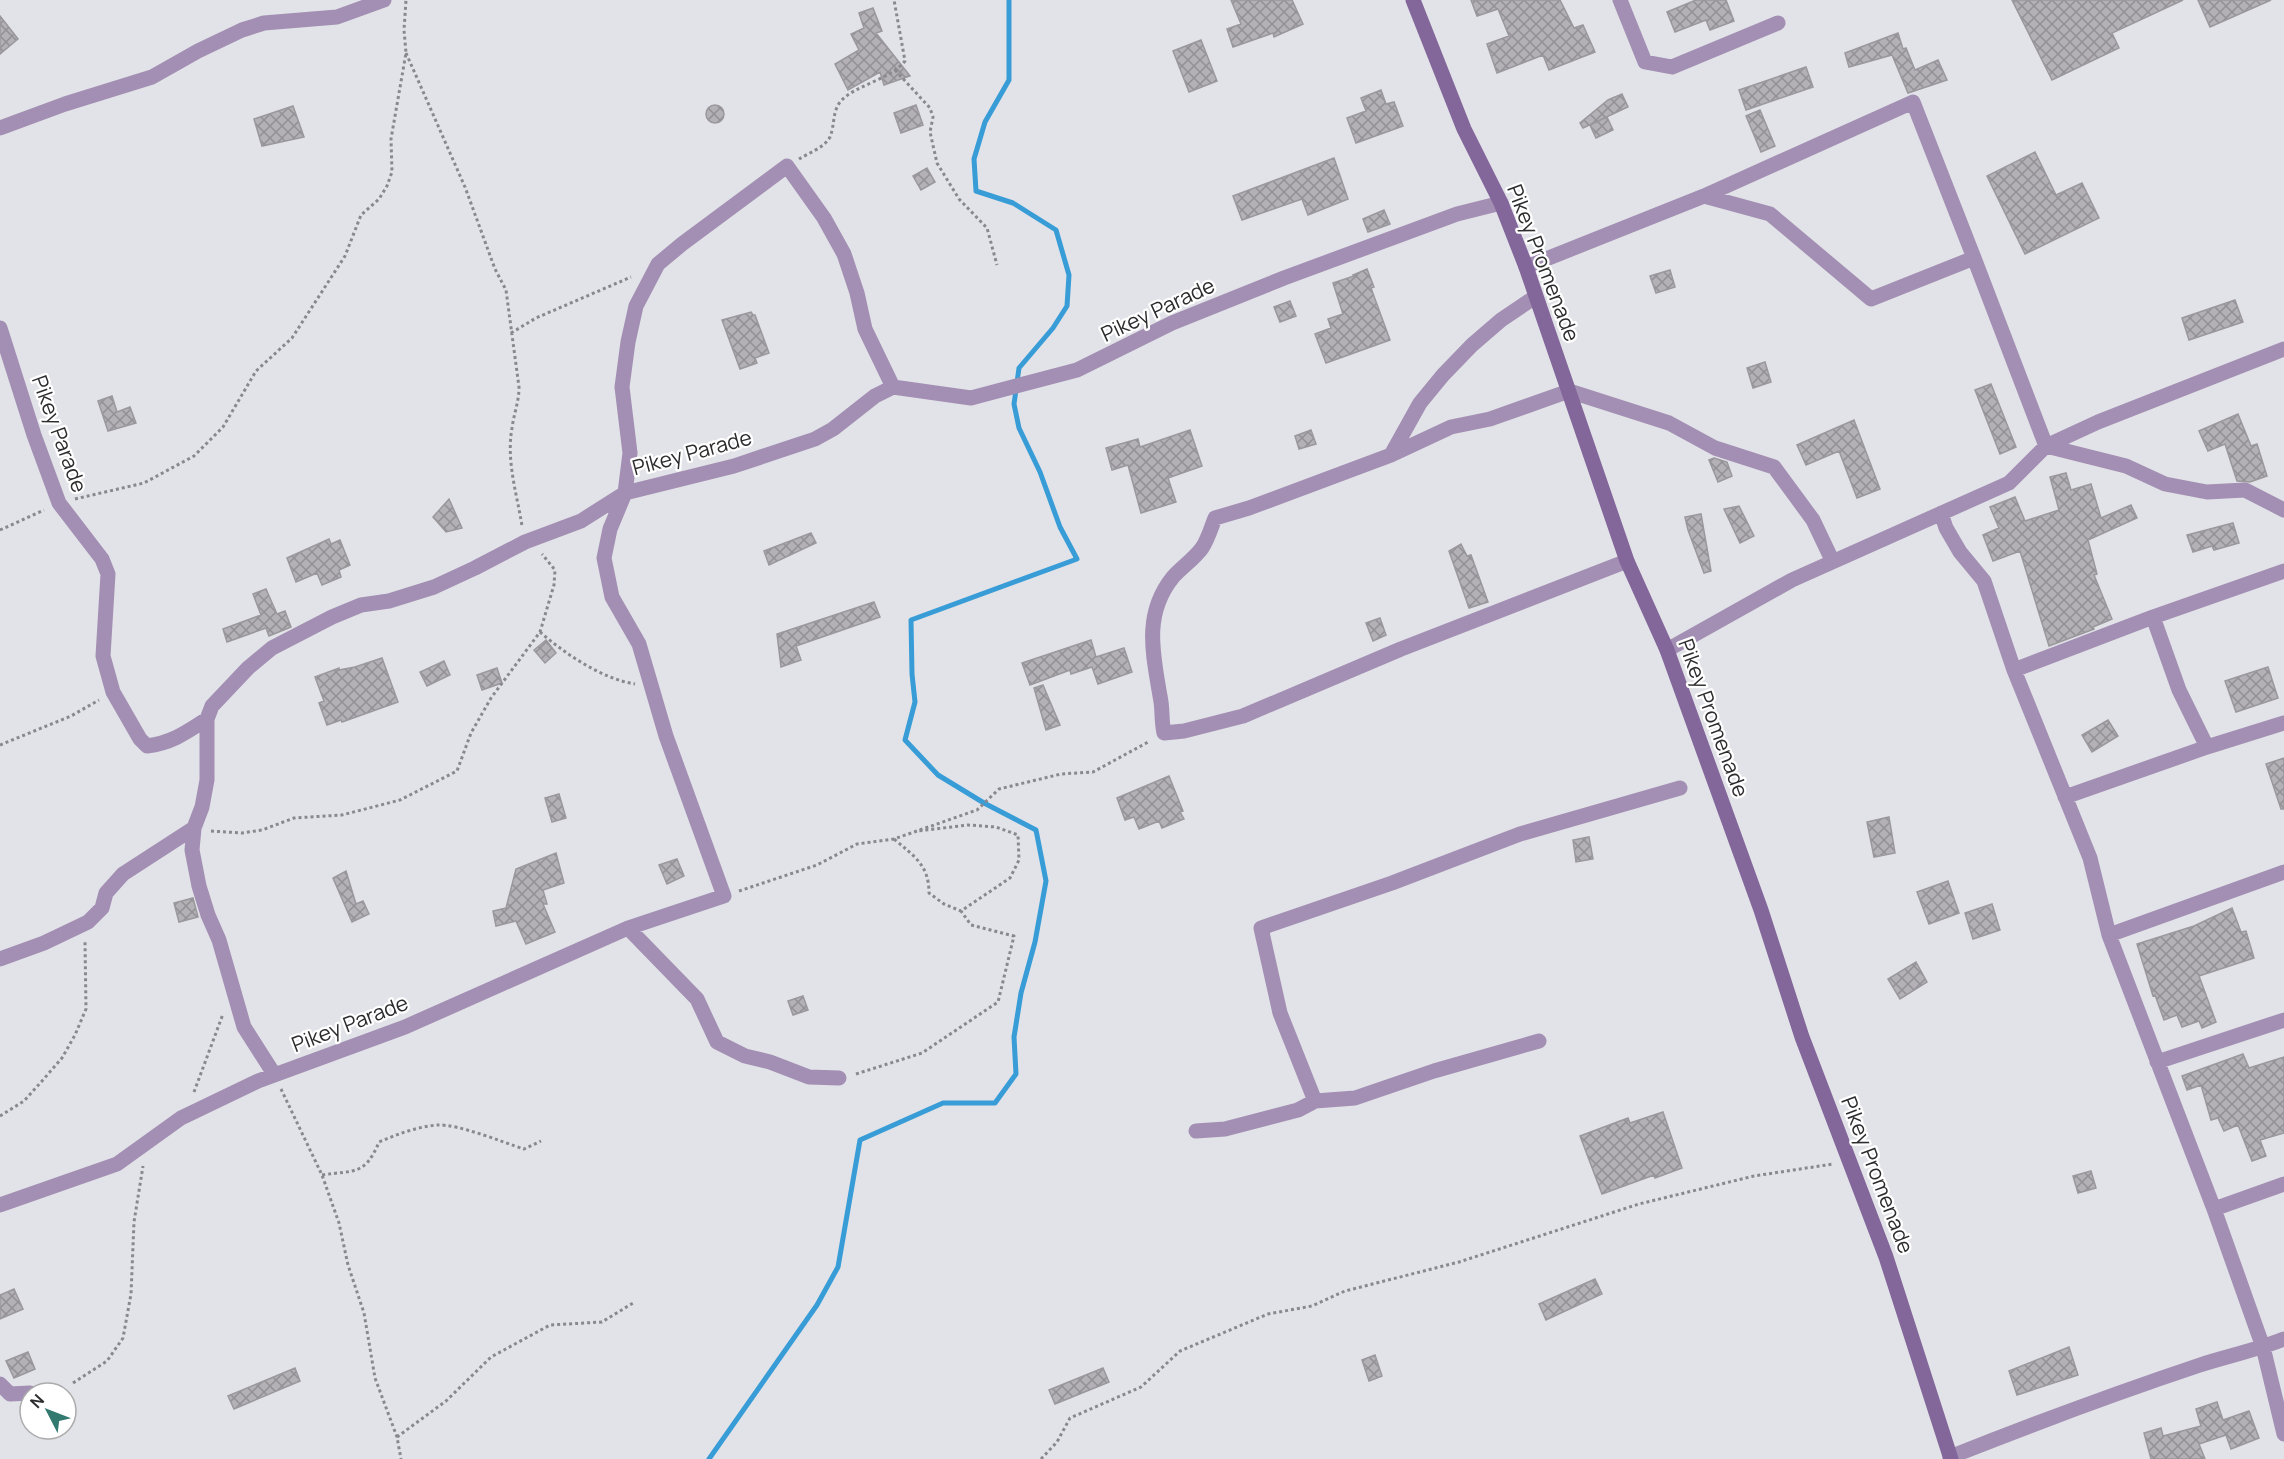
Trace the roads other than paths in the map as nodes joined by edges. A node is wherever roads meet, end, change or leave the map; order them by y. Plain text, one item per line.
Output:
1 (384, 0) edge
2 (1413, 0) edge
3 (1620, 0) edge
4 (1778, 23) dead end
5 (0, 128) edge
6 (1704, 196) junction
7 (1501, 203) junction
8 (1974, 258) junction
9 (1526, 267) junction
10 (1535, 297) junction
11 (0, 328) edge
12 (2284, 349) edge
13 (893, 387) junction
14 (1569, 391) junction
15 (2046, 446) junction
16 (1390, 455) junction
17 (625, 493) junction
18 (2284, 510) edge
19 (1941, 513) junction
20 (1832, 560) junction
21 (1627, 561) junction
22 (2284, 571) edge
23 (2153, 617) junction
24 (1667, 650) junction
25 (2014, 670) junction
26 (207, 719) junction
27 (2284, 723) edge
28 (2207, 747) junction
29 (1680, 788) dead end
30 (2066, 797) junction
31 (194, 828) junction
32 (2284, 872) edge
33 (628, 928) junction
34 (2109, 935) junction
35 (0, 959) edge
36 (2284, 1020) edge
37 (1539, 1041) dead end
38 (2157, 1062) junction
39 (274, 1074) junction
40 (839, 1078) road end
41 (1315, 1101) junction
42 (1196, 1131) dead end
43 (2284, 1184) edge
44 (0, 1205) edge
45 (2214, 1209) junction
46 (2284, 1339) edge
47 (2263, 1347) junction
48 (0, 1384) edge
49 (18, 1394) edge
50 (2284, 1434) edge
51 (1950, 1458) edge

1 - 5 street
2 - 7 street, Pikey Promenade
3 - 4 street
6 - 8 street
6 - 8 street
6 - 9 street
7 - 9 street, Pikey Promenade
7 - 13 street, Pikey Parade
8 - 15 street
9 - 10 street, Pikey Promenade
10 - 14 street, Pikey Promenade
10 - 16 street
11 - 26 street, Pikey Parade
12 - 15 street
13 - 17 street, Pikey Parade
13 - 17 street
14 - 16 street
14 - 20 street
14 - 21 street, Pikey Promenade
15 - 18 street
15 - 19 street
16 - 21 street
17 - 26 street, Pikey Parade
17 - 33 street, Pikey Parade
19 - 20 street
19 - 25 street
20 - 24 street
21 - 24 street, Pikey Promenade
22 - 23 street
23 - 25 street
23 - 28 street
24 - 51 street, Pikey Promenade
25 - 30 street
26 - 31 street
27 - 28 street
28 - 30 street
29 - 41 street
30 - 34 street
31 - 35 street
31 - 39 street
32 - 34 street
33 - 39 street, Pikey Parade
33 - 40 street
34 - 38 street
36 - 38 street
37 - 41 street
38 - 45 street
39 - 44 street, Pikey Parade
41 - 42 street
43 - 45 street
45 - 47 street
46 - 47 street
47 - 50 street
47 - 51 street
48 - 49 street

